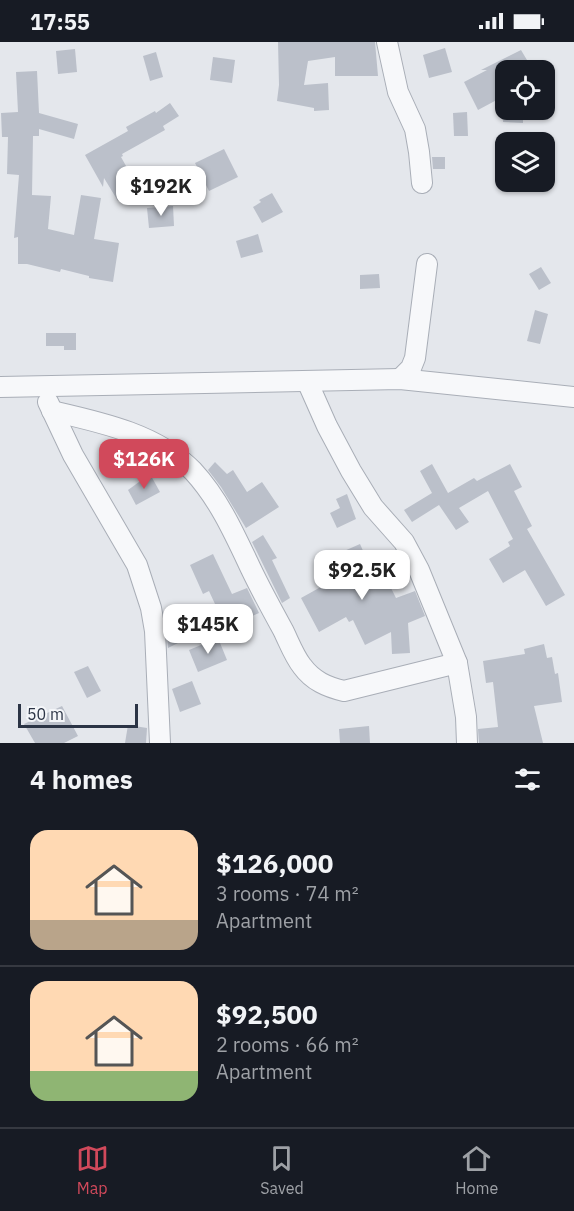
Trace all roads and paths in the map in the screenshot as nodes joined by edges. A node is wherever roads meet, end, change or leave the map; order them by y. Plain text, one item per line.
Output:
1 (387, 42) edge
2 (422, 183) dead end
3 (427, 264) dead end
4 (400, 379) junction
5 (307, 381) junction
6 (0, 387) edge
7 (40, 387) junction
8 (574, 397) edge
9 (52, 411) junction
10 (457, 663) junction
11 (160, 743) edge
12 (467, 743) edge

1 - 2 street
3 - 4 street
4 - 5 street
4 - 8 street
5 - 7 street
5 - 10 street
6 - 7 street
7 - 9 street
9 - 10 street
9 - 11 street
10 - 12 street

